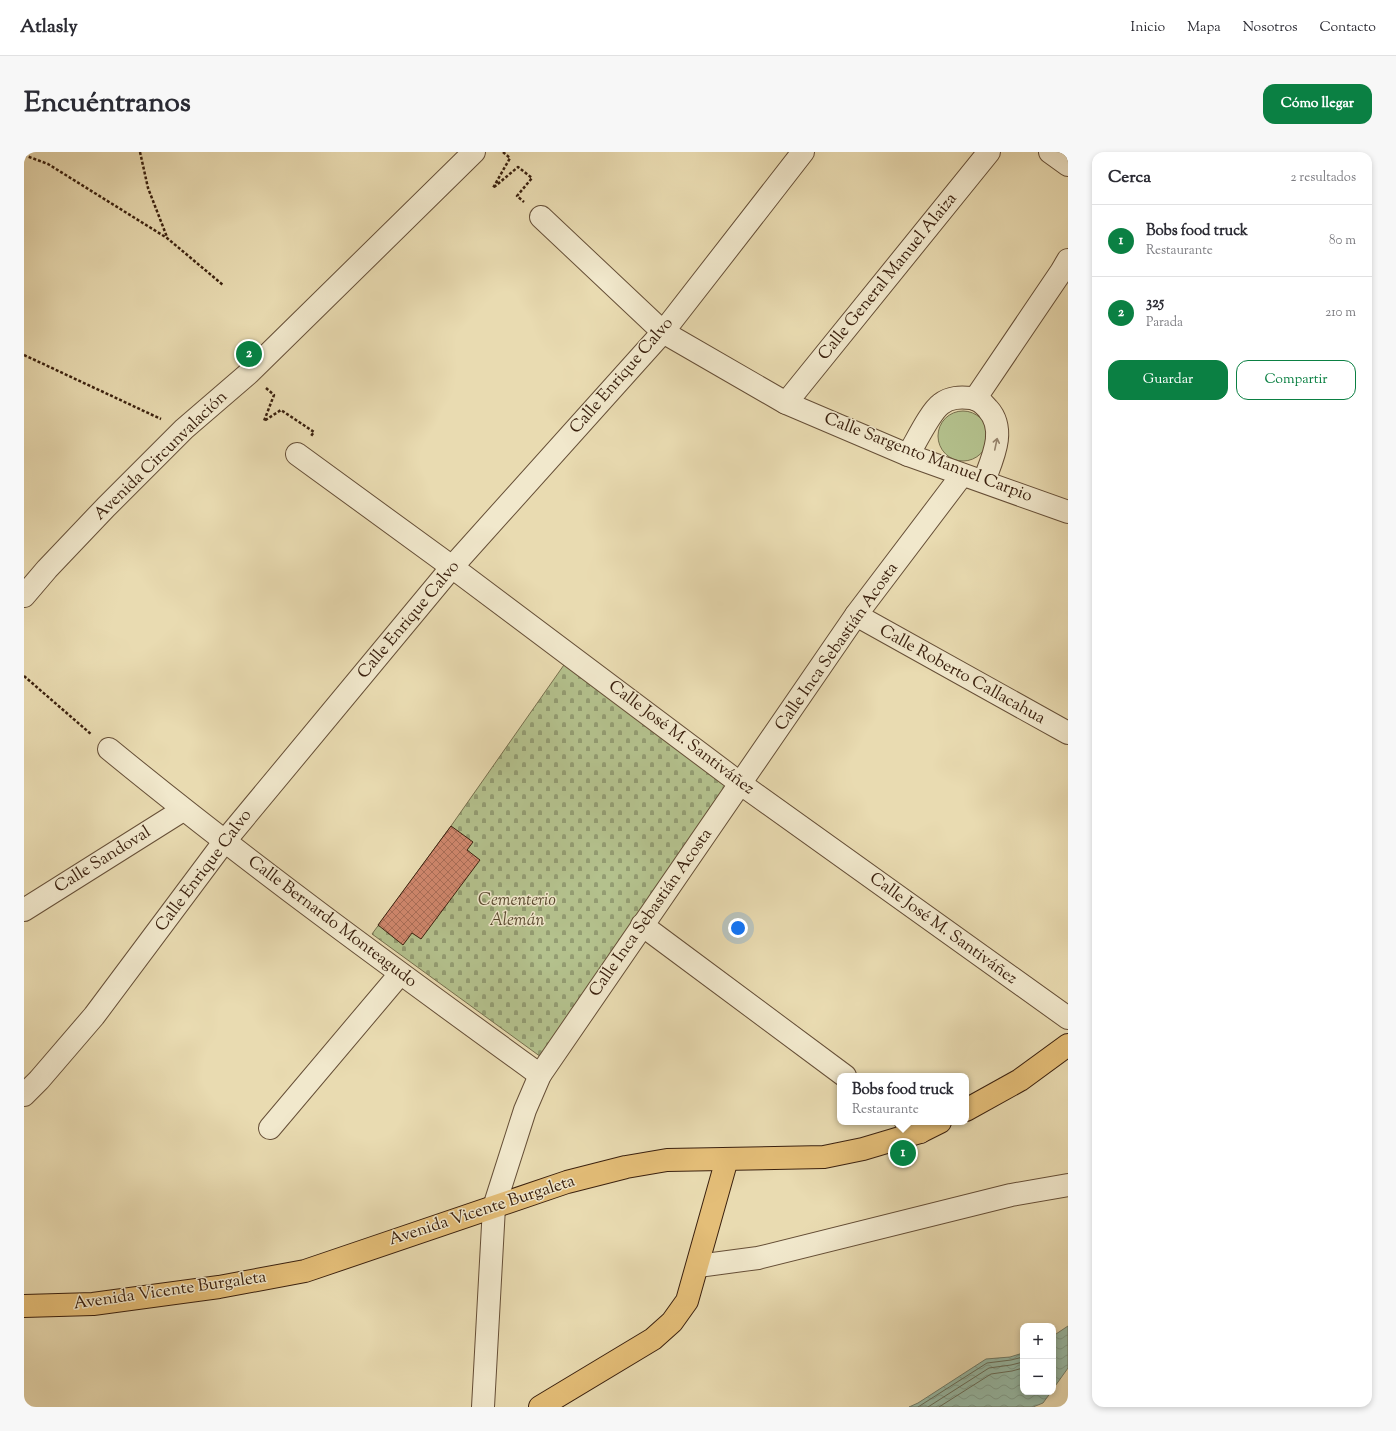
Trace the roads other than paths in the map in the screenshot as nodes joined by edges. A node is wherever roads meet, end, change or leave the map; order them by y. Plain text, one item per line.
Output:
1 (474, 152) edge
2 (803, 152) edge
3 (989, 152) edge
4 (1050, 152) edge
5 (1068, 164) edge
6 (541, 217) road end
7 (1068, 260) edge
8 (663, 332) junction
9 (975, 398) junction
10 (786, 403) junction
11 (297, 454) road end
12 (908, 455) junction
13 (962, 475) junction
14 (984, 481) junction
15 (1068, 512) edge
16 (452, 566) junction
17 (24, 596) edge
18 (856, 615) junction
19 (1068, 733) edge
20 (109, 749) road end
21 (741, 784) junction
22 (183, 810) junction
23 (224, 842) junction
24 (24, 910) edge
25 (642, 925) junction
26 (400, 974) junction
27 (1068, 1018) edge
28 (1068, 1045) edge
29 (841, 1073) edge
30 (540, 1075) junction
31 (24, 1095) edge
32 (969, 1108) edge
33 (924, 1125) edge
34 (913, 1127) edge
35 (270, 1128) dead end
36 (727, 1159) junction
37 (1068, 1185) edge
38 (494, 1207) junction
39 (698, 1266) junction
40 (24, 1306) edge
41 (483, 1407) edge
42 (540, 1407) edge

1 - 17 street, Avenida Circunvalación
2 - 8 street, Calle Enrique Calvo
3 - 10 street, Calle General Manuel Alaiza
4 - 5 street
6 - 8 street, Calle Sargento Manuel Carpio
7 - 9 street
8 - 10 street, Calle Sargento Manuel Carpio
8 - 16 street, Calle Enrique Calvo
9 - 12 street
14 -> 9 street
10 - 12 street, Calle Sargento Manuel Carpio
11 - 16 street, Calle José M. Santiváñez
12 - 13 street, Calle Sargento Manuel Carpio
13 - 14 street, Calle Sargento Manuel Carpio
13 - 18 street, Calle Inca Sebastián Acosta
14 - 15 street, Calle Sargento Manuel Carpio
16 - 21 street, Calle José M. Santiváñez
16 - 23 street, Calle Enrique Calvo
18 - 19 street, Calle Roberto Callacahua
18 - 21 street, Calle Inca Sebastián Acosta
20 - 22 street, Calle Bernardo Monteagudo
21 - 25 street, Calle Inca Sebastián Acosta
21 - 27 street, Calle José M. Santiváñez
22 - 23 street, Calle Bernardo Monteagudo
22 - 24 street, Calle Sandoval
23 - 26 street, Calle Bernardo Monteagudo
23 - 31 street, Calle Enrique Calvo
25 - 29 street
25 - 30 street, Calle Inca Sebastián Acosta
26 - 30 street, Calle Bernardo Monteagudo
26 - 35 street
28 - 32 main road
30 - 38 street, Calle Inca Sebastián Acosta
33 - 34 main road, Avenida Vicente Burgaleta
34 - 36 main road, Avenida Vicente Burgaleta
36 - 38 main road, Avenida Vicente Burgaleta
36 - 39 main road
37 - 39 street
38 - 40 main road, Avenida Vicente Burgaleta
38 - 41 street, Calle Inca Sebastián Acosta
39 - 42 main road

